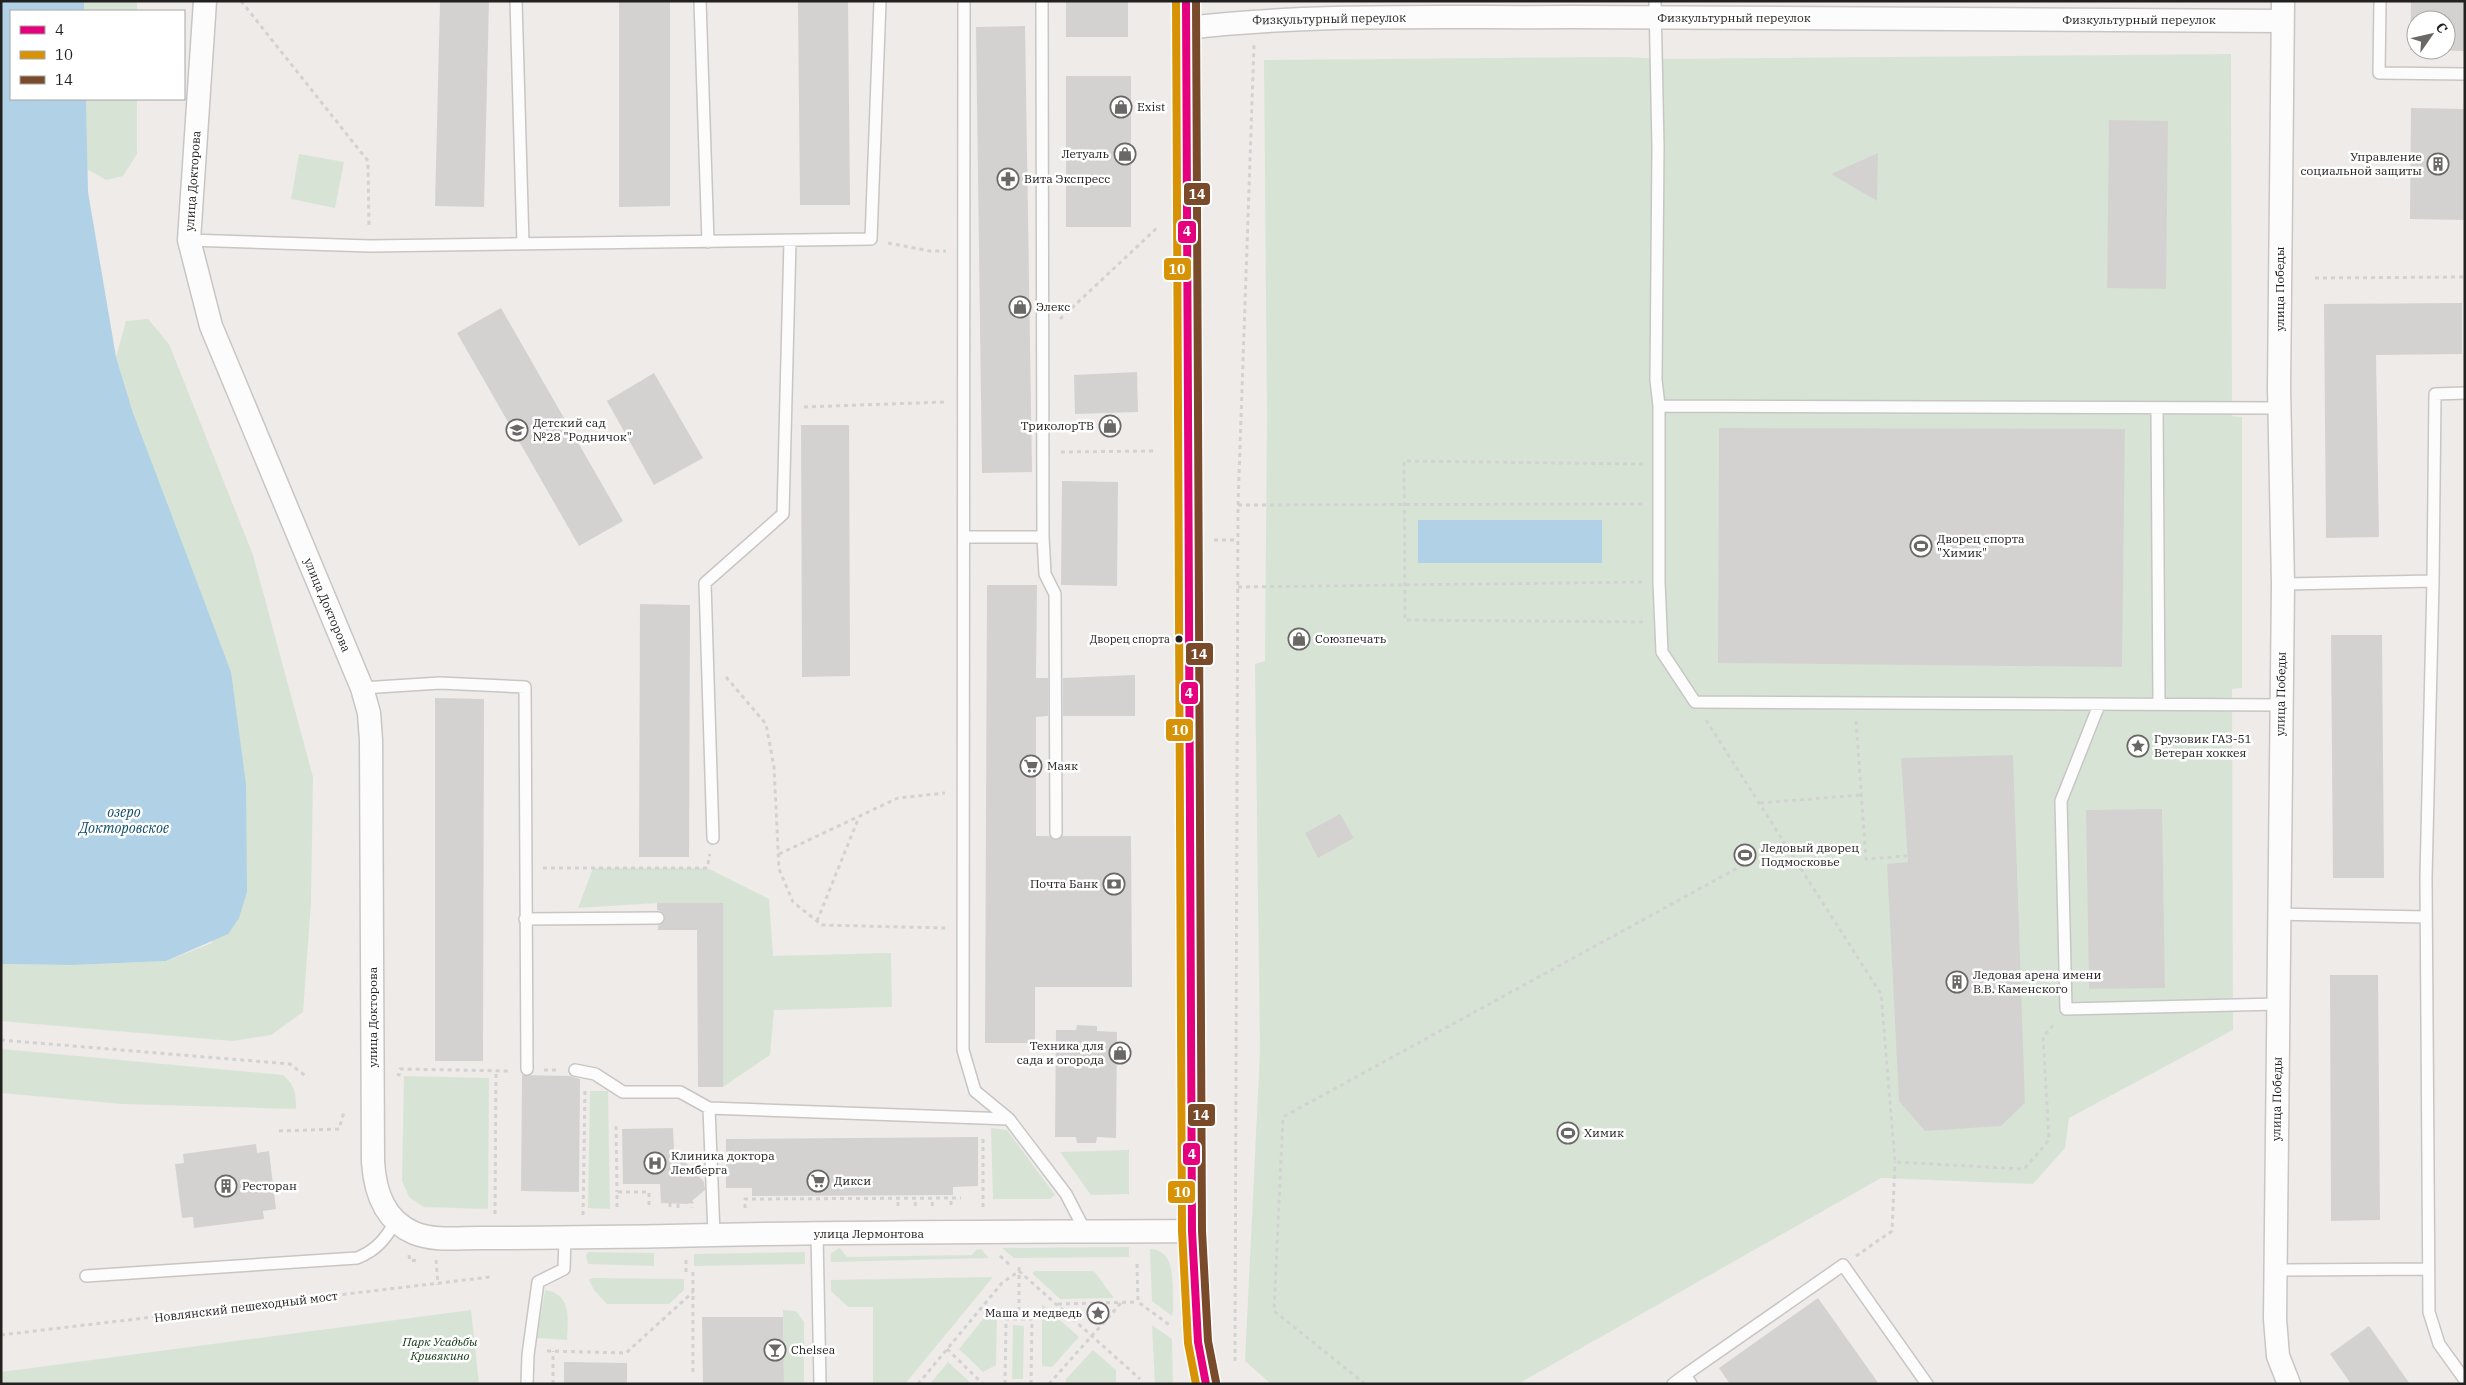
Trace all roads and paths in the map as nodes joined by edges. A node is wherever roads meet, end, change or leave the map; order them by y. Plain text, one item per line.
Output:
1 (205, 1) edge
2 (241, 1) edge
3 (516, 1) edge
4 (700, 1) edge
5 (880, 1) edge
6 (964, 1) edge
7 (1042, 1) edge
8 (2380, 1) edge
9 (1656, 9) edge
10 (2282, 11) edge
11 (1186, 14) edge
12 (1254, 20) junction
13 (2465, 74) edge
14 (1158, 227) dead end
15 (872, 239) junction
16 (189, 240) junction
17 (790, 240) junction
18 (708, 242) junction
19 (523, 244) junction
20 (370, 246) junction
21 (930, 251) dead end
22 (2465, 277) edge
23 (2315, 278) dead end
24 (1042, 336) junction
25 (2465, 393) edge
26 (926, 403) dead end
27 (1659, 406) junction
28 (785, 408) junction
29 (2157, 408) junction
30 (2279, 408) junction
31 (1157, 451) dead end
32 (1043, 452) junction
33 (1658, 465) junction
34 (1658, 504) junction
35 (1238, 505) junction
36 (1404, 505) junction
37 (964, 538) junction
38 (1043, 538) junction
39 (1659, 582) junction
40 (2433, 582) junction
41 (2283, 584) junction
42 (1405, 585) junction
43 (1238, 587) junction
44 (1660, 622) junction
45 (708, 656) junction
46 (362, 688) junction
47 (1695, 702) junction
48 (1854, 703) junction
49 (2159, 704) junction
50 (2100, 705) junction
51 (2281, 705) junction
52 (963, 792) junction
53 (1861, 795) junction
54 (1759, 802) junction
55 (859, 816) junction
56 (1056, 833) dead end
57 (714, 838) joint
58 (1785, 842) junction
59 (779, 854) junction
60 (1907, 856) dead end
61 (525, 868) junction
62 (2279, 914) junction
63 (2426, 917) junction
64 (658, 918) dead end
65 (525, 919) junction
66 (817, 921) junction
67 (964, 929) junction
68 (2278, 1004) junction
69 (2066, 1009) junction
70 (1, 1040) edge
71 (527, 1069) junction
72 (496, 1072) junction
73 (580, 1072) junction
74 (374, 1074) junction
75 (307, 1077) dead end
76 (709, 1108) junction
77 (344, 1112) dead end
78 (983, 1117) junction
79 (1009, 1119) junction
80 (616, 1126) dead end
81 (279, 1131) dead end
82 (1895, 1162) junction
83 (691, 1189) dead end
84 (617, 1192) junction
85 (685, 1194) junction
86 (678, 1197) junction
87 (898, 1197) junction
88 (916, 1198) junction
89 (932, 1198) junction
90 (951, 1198) junction
91 (961, 1198) dead end
92 (951, 1205) dead end
93 (898, 1206) dead end
94 (915, 1206) dead end
95 (932, 1206) dead end
96 (649, 1207) dead end
97 (670, 1207) dead end
98 (983, 1207) dead end
99 (617, 1208) dead end
100 (678, 1208) dead end
101 (692, 1208) dead end
102 (745, 1208) dead end
103 (495, 1214) dead end
104 (583, 1215) dead end
105 (396, 1221) junction
106 (1192, 1232) junction
107 (1083, 1233) junction
108 (714, 1234) junction
109 (817, 1234) junction
110 (565, 1238) junction
111 (686, 1256) dead end
112 (436, 1259) dead end
113 (1137, 1264) dead end
114 (1019, 1265) dead end
115 (1843, 1265) junction
116 (2428, 1269) junction
117 (2276, 1270) junction
118 (1019, 1271) junction
119 (686, 1272) dead end
120 (693, 1272) dead end
121 (86, 1276) dead end
122 (490, 1277) dead end
123 (438, 1285) junction
124 (693, 1292) junction
125 (1121, 1302) junction
126 (1138, 1302) junction
127 (1058, 1304) junction
128 (1019, 1319) junction
129 (1173, 1328) dead end
130 (1, 1335) edge
131 (1092, 1335) junction
132 (947, 1349) junction
133 (1235, 1362) dead end
134 (693, 1376) dead end
135 (1140, 1379) dead end
136 (1688, 1380) edge
137 (2465, 1380) edge
138 (527, 1384) edge
139 (553, 1384) edge
140 (820, 1384) edge
141 (918, 1384) edge
142 (983, 1384) edge
143 (1004, 1384) edge
144 (1031, 1384) edge
145 (1048, 1384) edge
146 (1206, 1384) edge
147 (1365, 1384) edge
148 (1673, 1384) edge
149 (1927, 1384) edge
150 (2289, 1384) edge

1 - 16 street, улица Докторова
2 - 20 path
3 - 19 lane
4 - 18 lane
5 - 15 lane
6 - 37 lane
7 - 24 lane
8 - 13 lane
9 - 10 street, Физкультурный переулок
9 - 12 street, Физкультурный переулок
9 - 27 lane
10 - 30 street, улица Победы
11 - 12 street, Физкультурный переулок
11 - 106 main road
12 - 35 path
14 - 24 path
15 - 17 lane
15 - 21 path
16 - 20 lane
16 - 46 street, улица Докторова
17 - 18 lane
17 - 28 lane
18 - 19 lane
19 - 20 lane
22 - 23 path
24 - 32 lane
25 - 40 lane
26 - 28 path
27 - 29 lane
27 - 33 lane
28 - 45 lane
29 - 30 lane
29 - 49 lane
30 - 41 street, улица Победы
31 - 32 path
32 - 38 lane
33 - 34 lane
33 - 36 path
34 - 36 path
34 - 39 lane
35 - 36 path
35 - 43 path
36 - 42 path
37 - 38 lane
37 - 52 lane
38 - 56 lane
39 - 42 path
39 - 44 lane
40 - 41 lane
40 - 63 lane
41 - 51 street, улица Победы
42 - 43 path
42 - 44 path
43 - 133 path
44 - 47 lane
45 - 57 lane
45 - 59 path
46 - 61 lane
46 - 74 street, улица Докторова
47 - 48 lane
47 - 54 path
48 - 50 lane
48 - 53 path
49 - 50 lane
49 - 51 lane
50 - 69 lane
51 - 62 street, улица Победы
52 - 55 path
52 - 67 lane
53 - 54 path
53 - 60 path
54 - 58 path
55 - 59 path
55 - 66 path
57 - 61 path
58 - 82 path
58 - 147 path
59 - 66 path
61 - 65 lane
62 - 63 lane
62 - 68 street, улица Победы
63 - 116 lane
64 - 65 lane
65 - 71 lane
66 - 67 path
67 - 79 lane
68 - 69 lane
68 - 117 street, улица Победы
69 - 82 path
70 - 75 path
71 - 72 path
71 - 73 path
72 - 74 path
72 - 103 path
73 - 76 lane
73 - 104 path
74 - 105 street, улица Докторова
76 - 78 lane
76 - 108 lane
77 - 81 path
78 - 79 lane
78 - 98 path
79 - 107 lane
80 - 84 path
82 - 115 path
83 - 85 path
84 - 96 path
84 - 99 path
85 - 86 path
85 - 101 path
86 - 97 path
86 - 100 path
87 - 88 path
87 - 93 path
87 - 102 path
88 - 89 path
88 - 94 path
89 - 90 path
89 - 95 path
90 - 91 path
90 - 92 path
105 - 110 street, улица Лермонтова
105 - 121 lane
106 - 107 street, улица Лермонтова
106 - 146 main road
107 - 109 street, улица Лермонтова
108 - 109 street, улица Лермонтова
108 - 110 street, улица Лермонтова
109 - 140 lane
110 - 138 lane
111 - 119 path
112 - 123 path
113 - 126 path
114 - 118 path
115 - 136 lane
115 - 149 lane
116 - 117 lane
116 - 137 lane
117 - 150 street, улица Победы
118 - 127 path
118 - 128 path
118 - 132 path
120 - 124 path
122 - 123 path, Новлянский пешеходный мост
123 - 130 path, Новлянский пешеходный мост
124 - 134 path
124 - 139 path
125 - 126 path
125 - 127 path
125 - 131 path
126 - 129 path
127 - 131 path
128 - 143 path
128 - 144 path
131 - 135 path
131 - 145 path
132 - 141 path
132 - 142 path
136 - 148 lane

